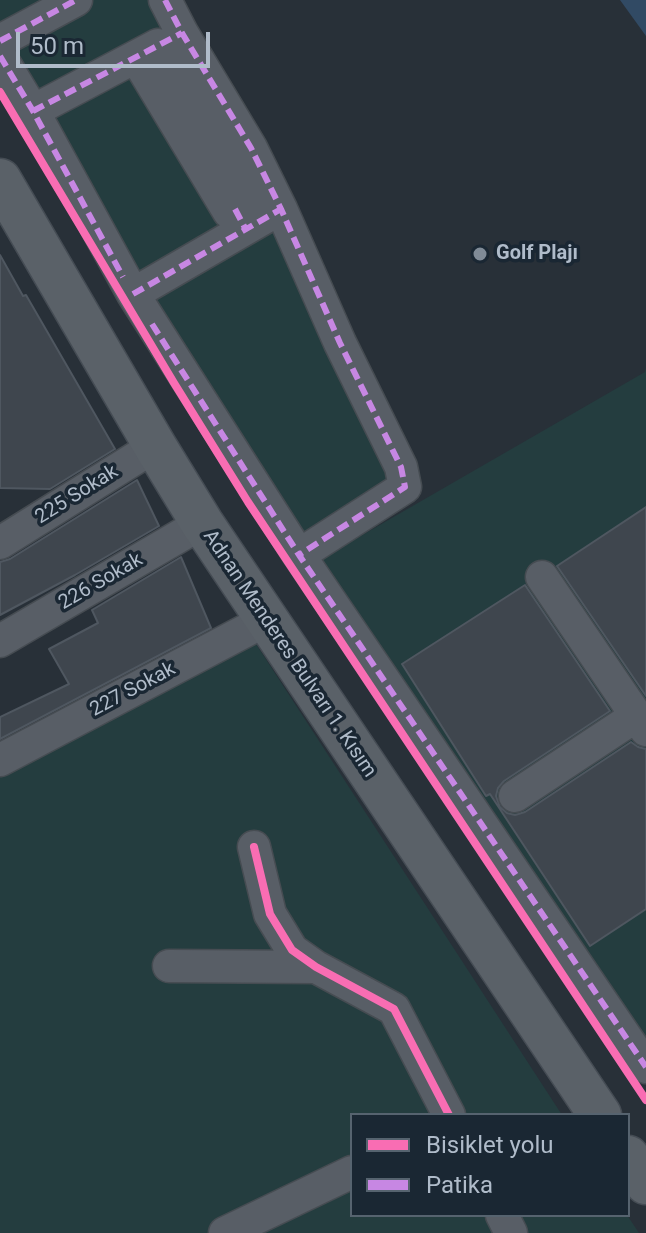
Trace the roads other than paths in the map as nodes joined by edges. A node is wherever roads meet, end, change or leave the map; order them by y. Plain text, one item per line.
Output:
1 (76, 0) edge
2 (165, 0) edge
3 (182, 33) junction
4 (0, 41) edge
5 (0, 56) edge
6 (152, 56) junction
7 (33, 111) junction
8 (0, 180) edge
9 (281, 209) junction
10 (240, 218) junction
11 (133, 294) junction
12 (155, 446) junction
13 (202, 523) junction
14 (0, 543) edge
15 (299, 555) junction
16 (542, 577) dead end
17 (266, 620) junction
18 (0, 641) edge
19 (641, 723) edge
20 (0, 760) edge
21 (515, 796) dead end
22 (254, 847) dead end
23 (169, 966) dead end
24 (316, 967) junction
25 (646, 1067) edge
26 (448, 1113) edge
27 (599, 1113) edge
28 (350, 1173) edge
29 (225, 1233) edge

1 - 4 street
2 - 3 street
3 - 6 street
3 - 9 street
5 - 7 street
6 - 7 street
6 - 10 street
7 - 11 street
8 - 12 main road, Adnan Menderes Bulvarı 1. Kısım
9 - 10 street
9 - 15 street
10 - 11 street
11 - 15 street
12 - 13 main road, Adnan Menderes Bulvarı 1. Kısım
12 - 14 street, 225 Sokak
13 - 17 main road, Adnan Menderes Bulvarı 1. Kısım
13 - 18 street, 226 Sokak
15 - 25 street
16 - 19 street
17 - 20 street, 227 Sokak
17 - 27 main road, Adnan Menderes Bulvarı 1. Kısım
19 - 21 street
22 - 24 street
23 - 24 street
24 - 26 street
28 - 29 street

